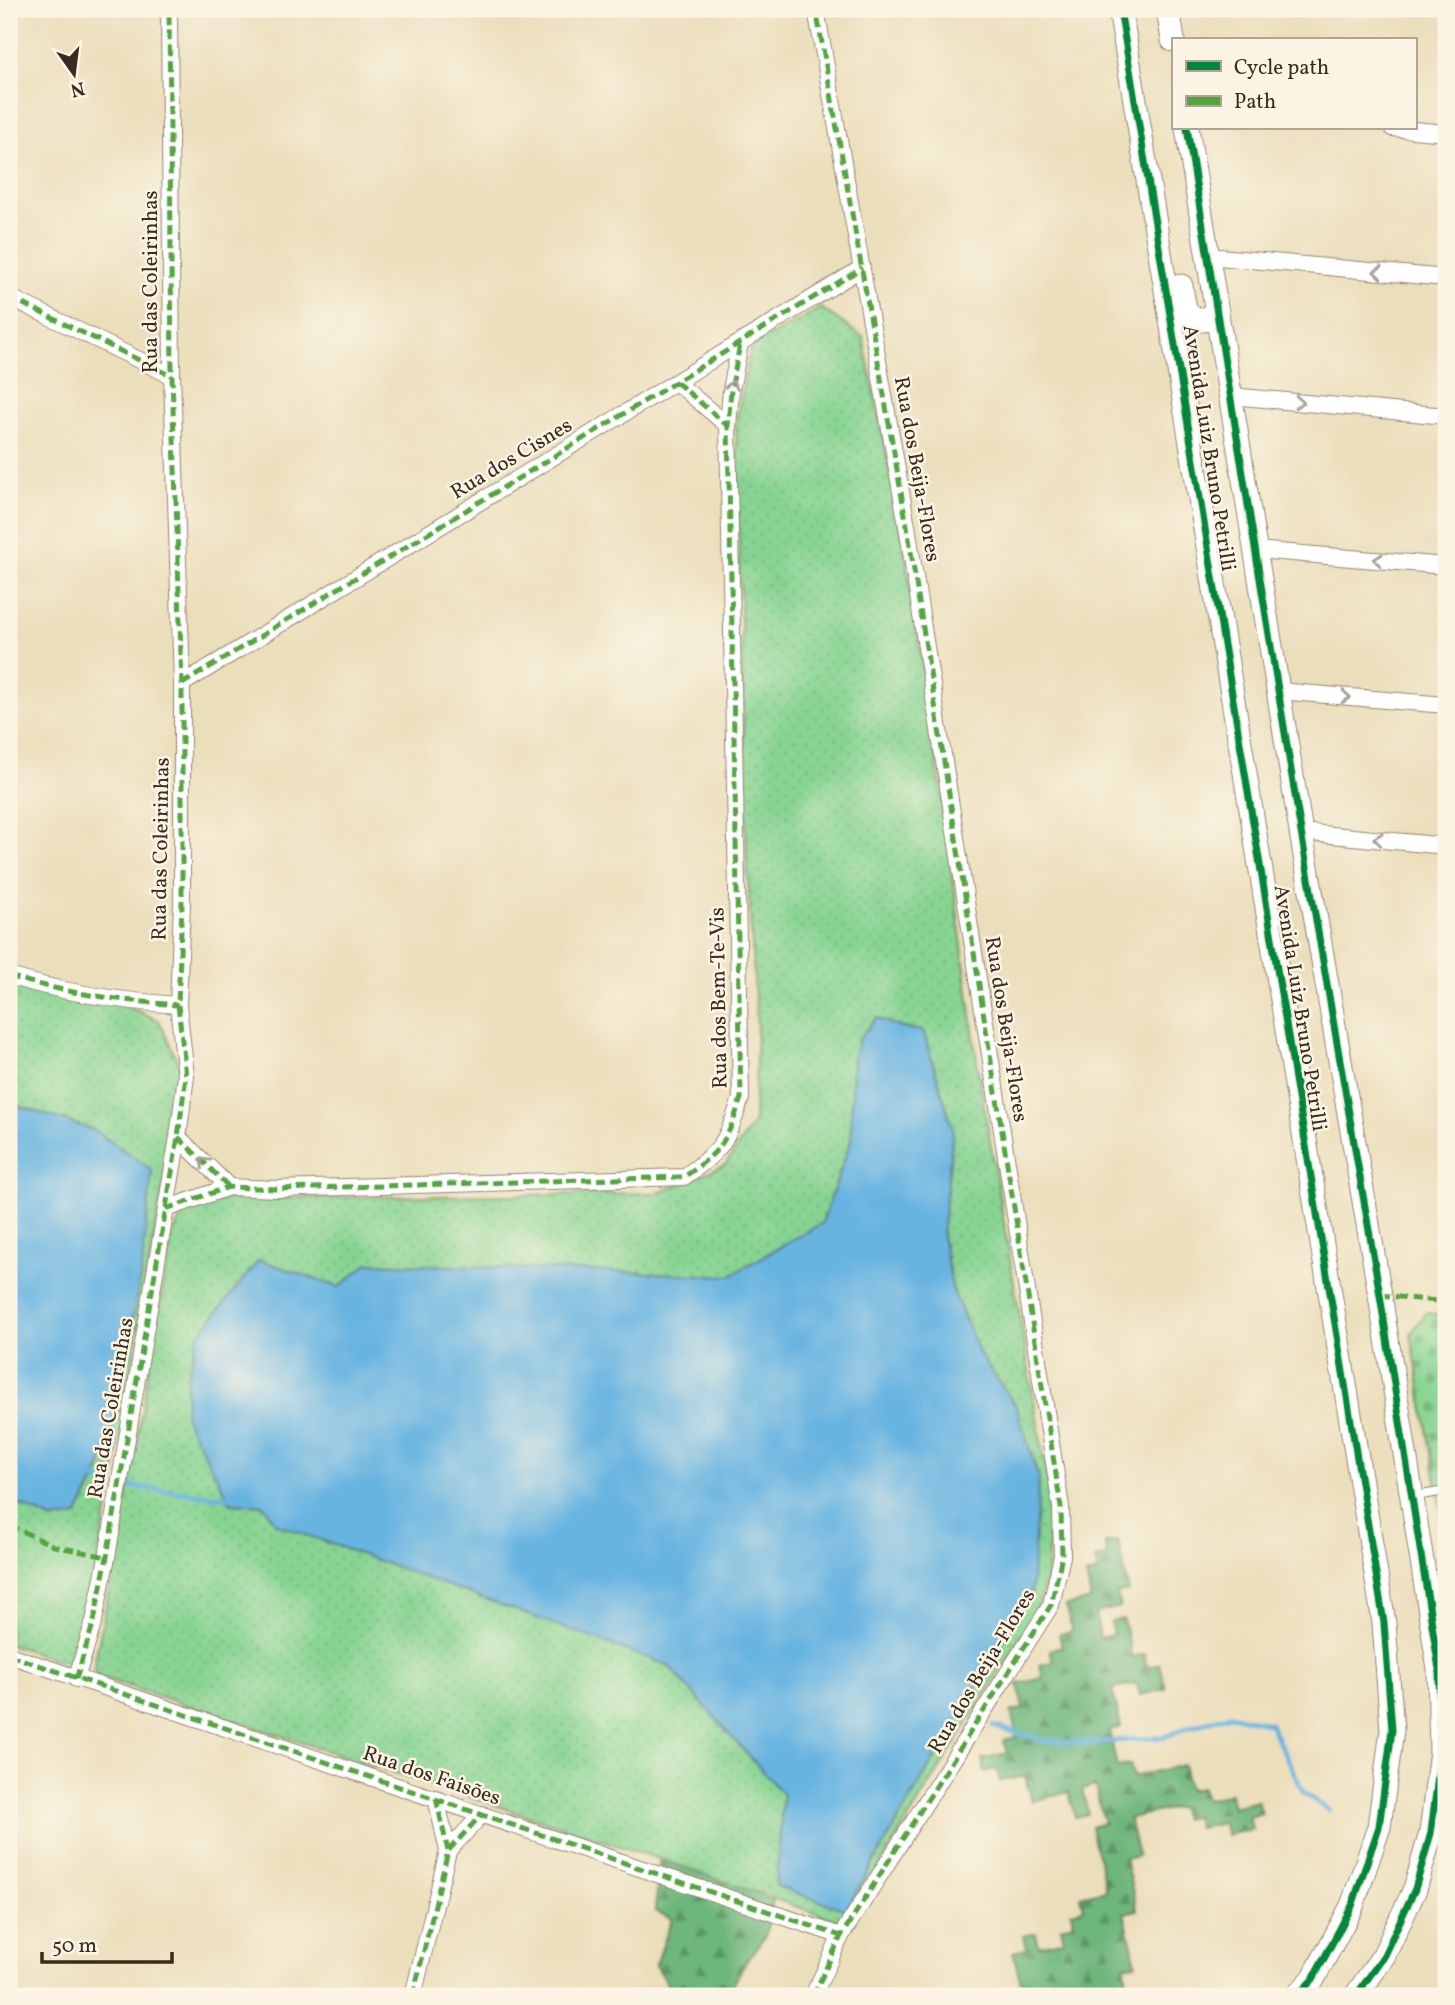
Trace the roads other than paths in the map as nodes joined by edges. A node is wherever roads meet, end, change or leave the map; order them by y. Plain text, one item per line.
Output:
1 (169, 9) edge
2 (816, 9) edge
3 (1120, 9) edge
4 (1168, 9) edge
5 (1173, 38) edge
6 (1187, 130) edge
7 (1414, 130) edge
8 (1446, 133) edge
9 (1150, 186) junction
10 (1208, 256) junction
11 (862, 268) junction
12 (1446, 278) edge
13 (9, 297) edge
14 (1217, 311) junction
15 (740, 344) junction
16 (1223, 351) junction
17 (1178, 360) junction
18 (172, 376) junction
19 (676, 382) junction
20 (1231, 396) junction
21 (1446, 416) edge
22 (728, 426) junction
23 (1256, 550) junction
24 (1446, 566) edge
25 (182, 684) junction
26 (1278, 691) junction
27 (1446, 705) edge
28 (1301, 832) junction
29 (1446, 846) edge
30 (9, 976) edge
31 (178, 1005) junction
32 (178, 1137) junction
33 (229, 1187) junction
34 (166, 1209) junction
35 (1446, 1491) edge
36 (1412, 1496) junction
37 (9, 1655) edge
38 (76, 1679) junction
39 (436, 1798) junction
40 (482, 1814) junction
41 (448, 1851) junction
42 (841, 1936) junction
43 (413, 1996) edge
44 (813, 1996) edge
45 (1297, 1996) edge
46 (1356, 1996) edge

1 - 18 street, Rua das Coleirinhas
2 - 11 street, Rua dos Beija-Flores
3 - 9 main road, Avenida Luiz Bruno Petrilli
4 - 5 main road
6 - 10 main road, Avenida Luiz Bruno Petrilli
7 - 8 street
9 - 14 main road
9 - 17 main road, Avenida Luiz Bruno Petrilli
12 -> 10 street
10 - 14 main road, Avenida Luiz Bruno Petrilli
11 - 15 street, Rua dos Cisnes
11 - 42 street, Rua dos Beija-Flores
13 - 18 street
14 - 16 main road, Avenida Luiz Bruno Petrilli
15 - 19 street, Rua dos Cisnes
22 -> 15 street, Rua dos Bem-Te-Vis
16 - 17 main road
16 - 20 main road, Avenida Luiz Bruno Petrilli
17 - 45 main road, Avenida Luiz Bruno Petrilli
18 - 25 street, Rua das Coleirinhas
19 - 22 street
19 - 25 street, Rua dos Cisnes
20 -> 21 street
20 - 23 main road, Avenida Luiz Bruno Petrilli
22 - 33 street, Rua dos Bem-Te-Vis
24 -> 23 street
23 - 26 main road, Avenida Luiz Bruno Petrilli
25 - 31 street, Rua das Coleirinhas
26 -> 27 street
26 - 28 main road, Avenida Luiz Bruno Petrilli
29 -> 28 street
28 - 36 main road, Avenida Luiz Bruno Petrilli
30 - 31 street
31 - 32 street, Rua das Coleirinhas
33 -> 32 street
32 - 34 street, Rua das Coleirinhas
33 - 34 street, Rua dos Bem-Te-Vis
34 - 38 street, Rua das Coleirinhas
35 - 36 lane
36 - 46 main road, Avenida Luiz Bruno Petrilli
37 - 38 street, Rua dos Faisões
38 - 39 street, Rua dos Faisões
39 - 40 street, Rua dos Faisões
39 - 41 street
40 - 41 street
40 - 42 street, Rua dos Faisões
41 - 43 street
42 - 44 street, Rua dos Beija-Flores

